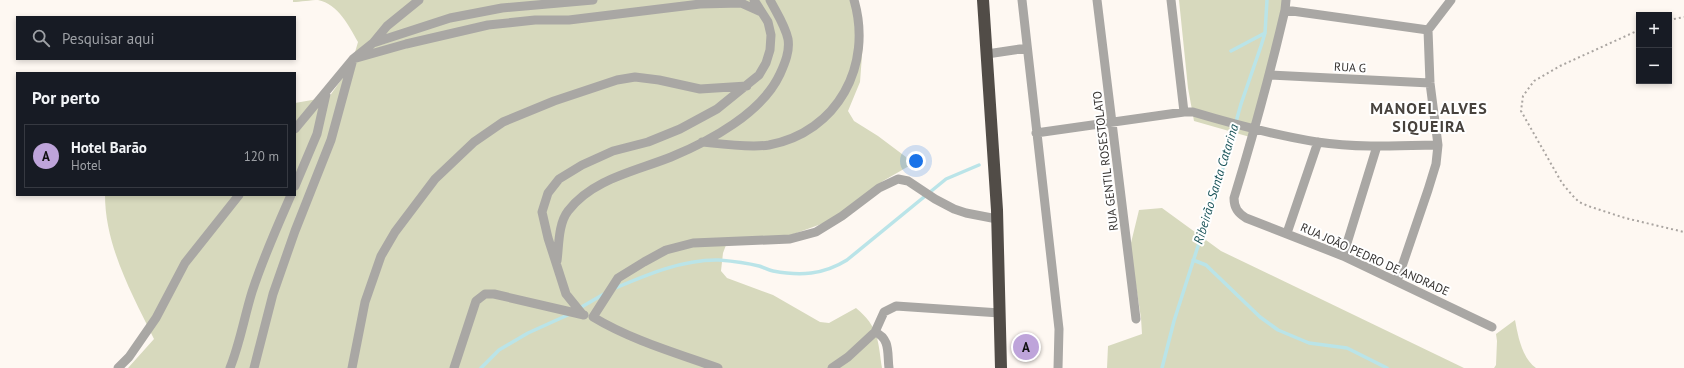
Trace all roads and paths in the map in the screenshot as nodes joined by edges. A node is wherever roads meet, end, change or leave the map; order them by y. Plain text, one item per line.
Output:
1 (419, 0) edge
2 (593, 0) edge
3 (754, 0) edge
4 (770, 0) edge
5 (854, 0) edge
6 (983, 0) edge
7 (1022, 0) edge
8 (1098, 0) edge
9 (1171, 0) edge
10 (1286, 0) edge
11 (1451, 0) edge
12 (1285, 10) junction
13 (761, 12) junction
14 (1684, 17) edge
15 (1672, 19) edge
16 (1428, 30) junction
17 (1636, 31) edge
18 (373, 42) junction
19 (1027, 48) junction
20 (987, 54) junction
21 (353, 59) junction
22 (1270, 75) junction
23 (1430, 83) junction
24 (746, 86) junction
25 (327, 90) junction
26 (1184, 112) junction
27 (1112, 121) junction
28 (296, 128) edge
29 (1255, 129) junction
30 (1036, 133) junction
31 (702, 142) junction
32 (1318, 142) junction
33 (1438, 145) junction
34 (1377, 146) junction
35 (296, 184) edge
36 (238, 196) edge
37 (291, 196) edge
38 (997, 219) junction
39 (1684, 232) edge
40 (1288, 233) junction
41 (1343, 256) junction
42 (556, 263) junction
43 (1397, 281) junction
44 (1000, 313) junction
45 (582, 315) junction
46 (593, 316) junction
47 (1136, 319) dead end
48 (1492, 327) dead end
49 (875, 332) junction
50 (118, 368) edge
51 (230, 368) edge
52 (254, 368) edge
53 (352, 368) edge
54 (454, 368) edge
55 (718, 368) edge
56 (832, 368) edge
57 (888, 368) edge
58 (1001, 368) edge
59 (1058, 368) edge

1 - 18 street
2 - 18 street
3 - 13 street
4 - 31 street
5 - 31 street
6 - 20 highway
7 - 19 street
8 - 27 street, RUA GENTIL ROSESTOLATO
9 - 26 street
10 - 12 street
11 - 16 street
12 - 16 street
12 - 22 street
13 - 21 street
13 - 24 street
14 - 15 path
16 - 23 street
17 - 39 path
18 - 21 street
19 - 20 street
19 - 30 street
20 - 38 highway
21 - 25 street
21 - 52 street
22 - 23 street, RUA G
22 - 29 street
23 - 33 street
24 - 42 street
24 - 53 street
25 - 28 street
25 - 35 street
26 - 27 street
26 - 29 street
27 - 30 street
27 - 47 street, RUA GENTIL ROSESTOLATO
29 - 32 street
29 - 40 street, RUA JOÃO PEDRO DE ANDRADE
30 - 59 street
31 - 42 street
32 - 34 street
32 - 40 street
33 - 34 street
33 - 43 street
34 - 41 street
36 - 50 street
37 - 51 street
38 - 44 highway
38 - 46 street
40 - 41 street, RUA JOÃO PEDRO DE ANDRADE
41 - 43 street, RUA JOÃO PEDRO DE ANDRADE
42 - 45 street
43 - 48 street, RUA JOÃO PEDRO DE ANDRADE
44 - 49 street
44 - 58 highway
45 - 46 street
45 - 54 street
46 - 55 street
49 - 56 street
49 - 57 street

